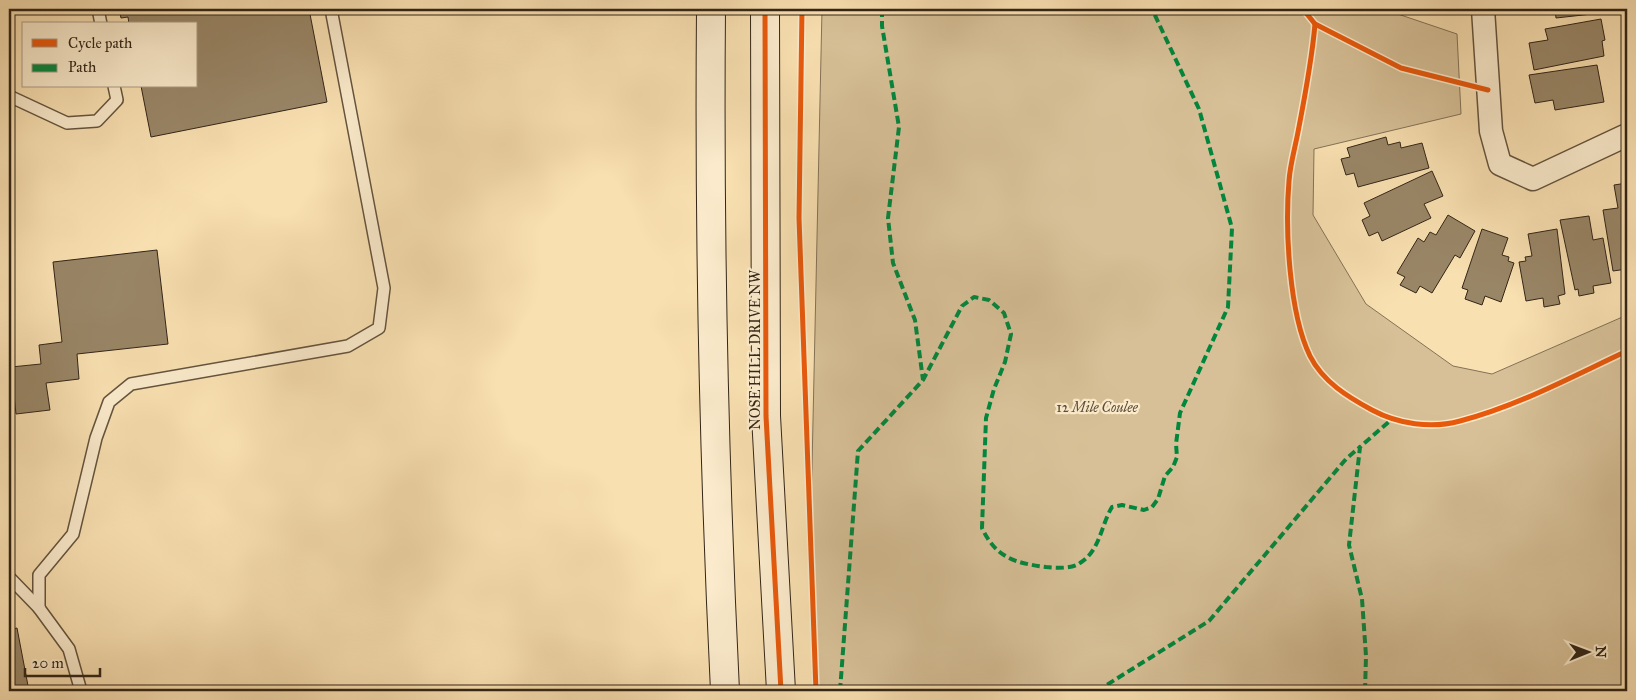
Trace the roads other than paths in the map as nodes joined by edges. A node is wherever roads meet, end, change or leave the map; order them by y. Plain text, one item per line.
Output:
1 (98, 9) edge
2 (331, 9) edge
3 (711, 9) edge
4 (766, 9) edge
5 (1483, 9) edge
6 (101, 22) edge
7 (114, 88) edge
8 (9, 96) edge
9 (1627, 135) edge
10 (9, 577) edge
11 (39, 608) junction
12 (82, 691) edge
13 (725, 691) edge
14 (781, 691) edge

1 - 6 lane
2 - 11 lane
3 - 13 street
4 - 14 street, NOSE HILL DRIVE NW
5 - 9 street
7 - 8 lane
10 - 11 lane
11 - 12 lane

